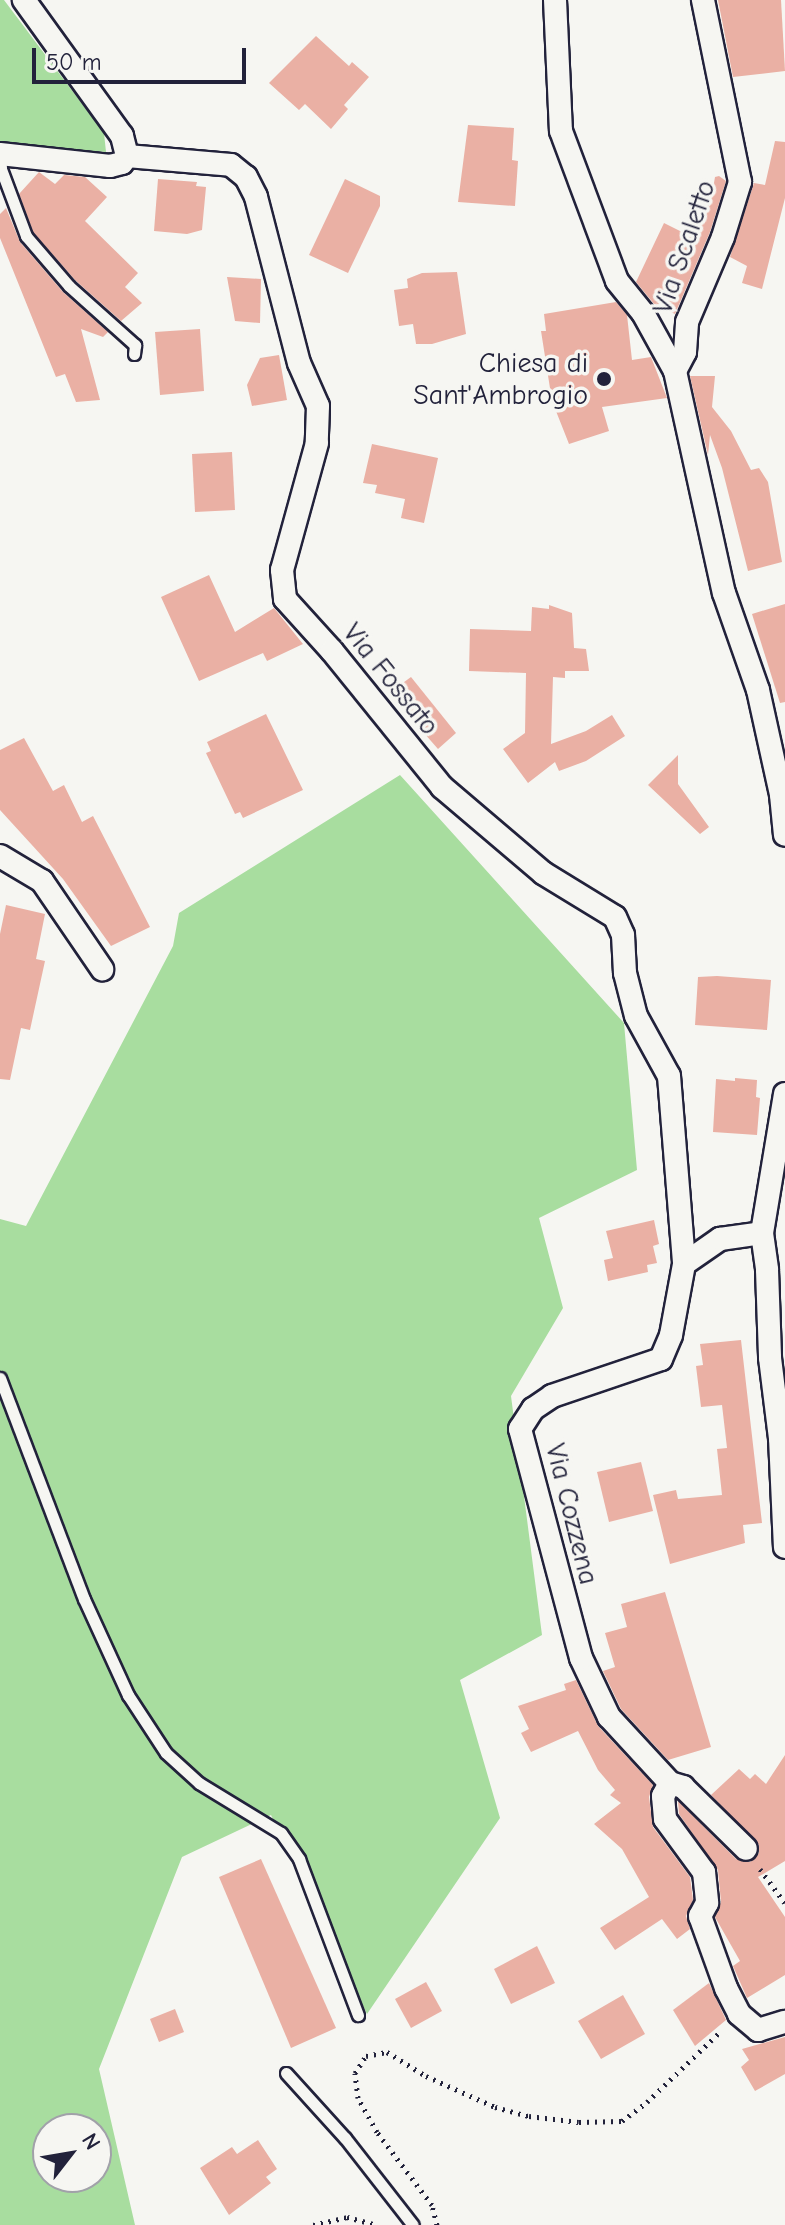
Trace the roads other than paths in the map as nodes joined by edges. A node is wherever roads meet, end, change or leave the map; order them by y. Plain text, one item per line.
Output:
1 (24, 0) edge
2 (555, 0) edge
3 (703, 0) edge
4 (0, 154) edge
5 (127, 156) junction
6 (134, 354) dead end
7 (675, 371) junction
8 (785, 835) edge
9 (0, 856) edge
10 (102, 969) dead end
11 (785, 1094) edge
12 (762, 1233) junction
13 (684, 1264) junction
14 (0, 1378) edge
15 (785, 1547) edge
16 (670, 1783) junction
17 (746, 1849) road end
18 (358, 2015) dead end
19 (785, 2022) edge
20 (286, 2073) dead end
21 (413, 2225) edge

1 - 5 street
2 - 7 street
3 - 7 street, Via Scaletto
4 - 5 street, Via Fossato
4 - 6 lane
5 - 13 street, Via Fossato
7 - 8 street
9 - 10 street
11 - 12 street
12 - 13 street
12 - 15 street
13 - 16 street, Via Cozzena
14 - 18 lane
16 - 17 street
16 - 19 street
20 - 21 lane

